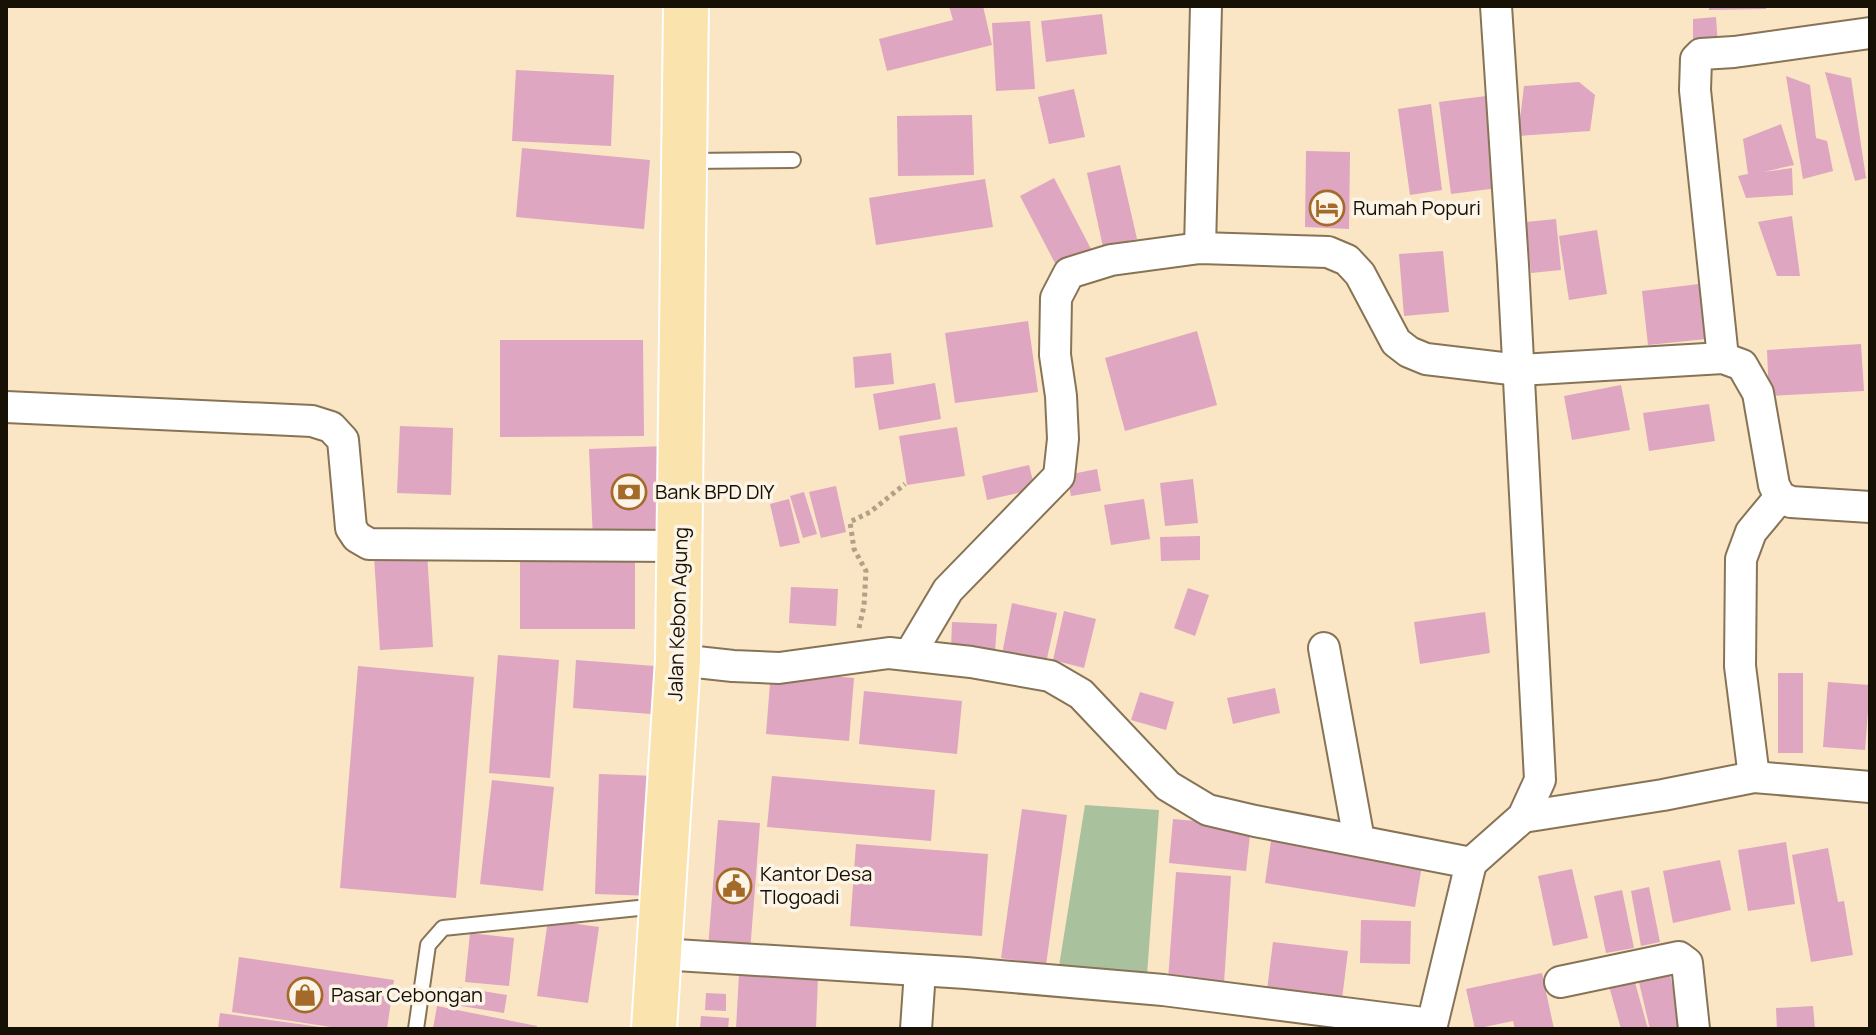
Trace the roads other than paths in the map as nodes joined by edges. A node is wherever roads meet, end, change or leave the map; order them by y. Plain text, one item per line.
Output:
1 (686, 6) edge
2 (1206, 6) edge
3 (1496, 6) edge
4 (1870, 33) edge
5 (793, 160) dead end
6 (684, 161) junction
7 (1200, 248) junction
8 (1723, 358) junction
9 (1519, 370) junction
10 (6, 407) edge
11 (1780, 497) junction
12 (1870, 507) edge
13 (680, 546) junction
14 (1324, 648) dead end
15 (910, 654) junction
16 (678, 660) junction
17 (1754, 777) junction
18 (1870, 787) edge
19 (1523, 817) junction
20 (1359, 840) junction
21 (1471, 863) junction
22 (663, 906) junction
23 (660, 954) junction
24 (920, 971) junction
25 (1560, 982) dead end
26 (1431, 1026) edge
27 (416, 1029) edge
28 (654, 1029) edge
29 (916, 1029) edge
30 (1694, 1029) edge

1 - 6 main road, Jalan Kebon Agung
2 - 7 street
3 - 9 street
4 - 8 street
5 - 6 lane
6 - 13 main road, Jalan Kebon Agung
7 - 9 street
7 - 15 street
8 - 9 street
8 - 11 street
9 - 19 street
10 - 13 street
11 - 12 street
11 - 17 street
13 - 16 main road, Jalan Kebon Agung
14 - 20 street
15 - 16 street
15 - 20 street
16 - 22 main road, Jalan Kebon Agung
17 - 18 street
17 - 19 street
19 - 21 street
20 - 21 street
21 - 26 street
22 - 23 main road, Jalan Kebon Agung
22 - 27 lane
23 - 24 street
23 - 28 main road, Jalan Kebon Agung
24 - 26 street
24 - 29 street
25 - 30 street

